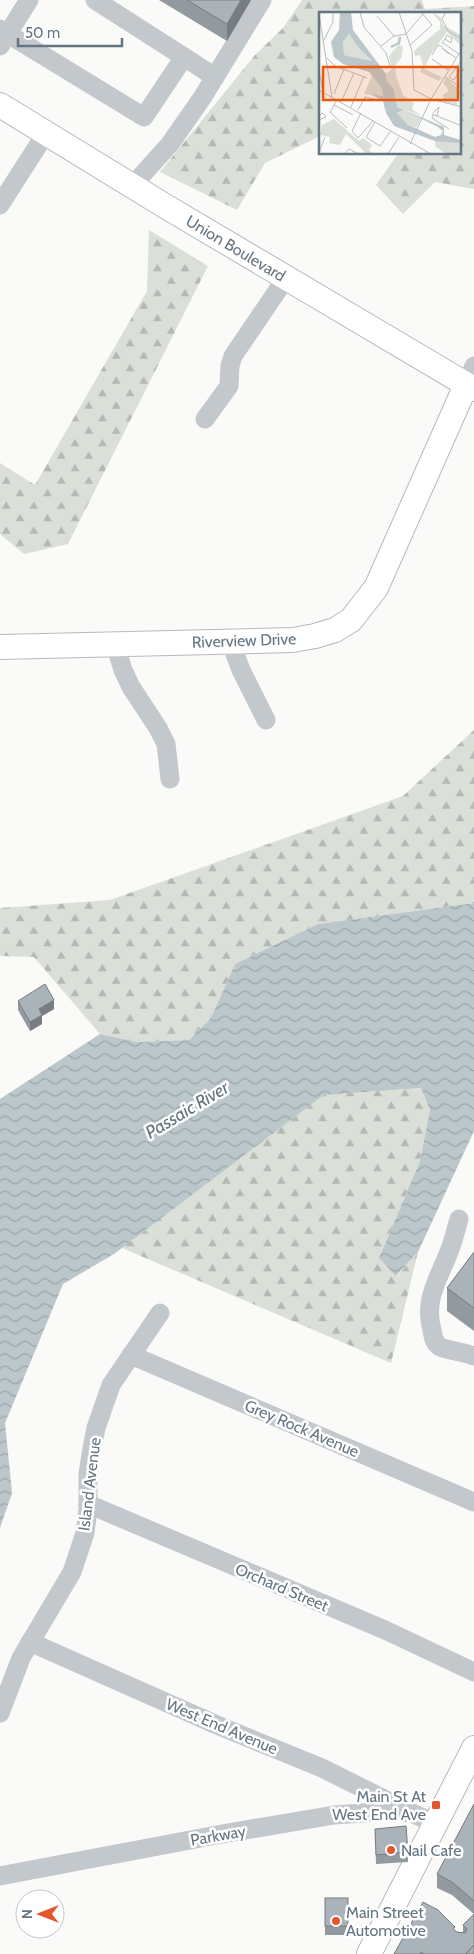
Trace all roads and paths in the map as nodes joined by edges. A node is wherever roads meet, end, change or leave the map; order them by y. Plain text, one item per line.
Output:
1 (29, 0) edge
2 (95, 0) edge
3 (262, 0) edge
4 (3, 36) edge
5 (184, 57) junction
6 (215, 77) junction
7 (0, 105) edge
8 (46, 133) junction
9 (132, 186) junction
10 (0, 205) edge
11 (286, 278) junction
12 (471, 380) edge
13 (205, 419) dead end
14 (230, 641) junction
15 (115, 644) junction
16 (0, 647) edge
17 (266, 720) dead end
18 (170, 779) dead end
19 (459, 1219) dead end
20 (160, 1313) dead end
21 (131, 1355) junction
22 (474, 1356) edge
23 (474, 1502) edge
24 (88, 1504) junction
25 (30, 1642) junction
26 (474, 1672) edge
27 (0, 1713) edge
28 (474, 1748) edge
29 (412, 1813) junction
30 (436, 1824) junction
31 (0, 1876) edge
32 (368, 1954) edge

1 - 4 street
2 - 5 street
3 - 6 street
4 - 5 street
5 - 6 street
6 - 9 street
7 - 8 main road, Union Boulevard
8 - 9 main road, Union Boulevard
8 - 10 street
9 - 11 main road, Union Boulevard
11 - 12 main road, Union Boulevard
11 - 13 street
12 - 14 main road, Riverview Drive
14 - 15 main road, Riverview Drive
14 - 17 street
15 - 16 main road, Riverview Drive
15 - 18 street
19 - 22 street
20 - 21 street, Island Avenue
21 - 23 street, Grey Rock Avenue
21 - 24 street, Island Avenue
24 - 25 street, Island Avenue
24 - 26 street, Orchard Street
25 - 27 street, Island Avenue
25 - 29 street, West End Avenue
28 - 30 main road
29 - 30 street, Parkway
29 - 31 street, Parkway
30 - 32 main road

